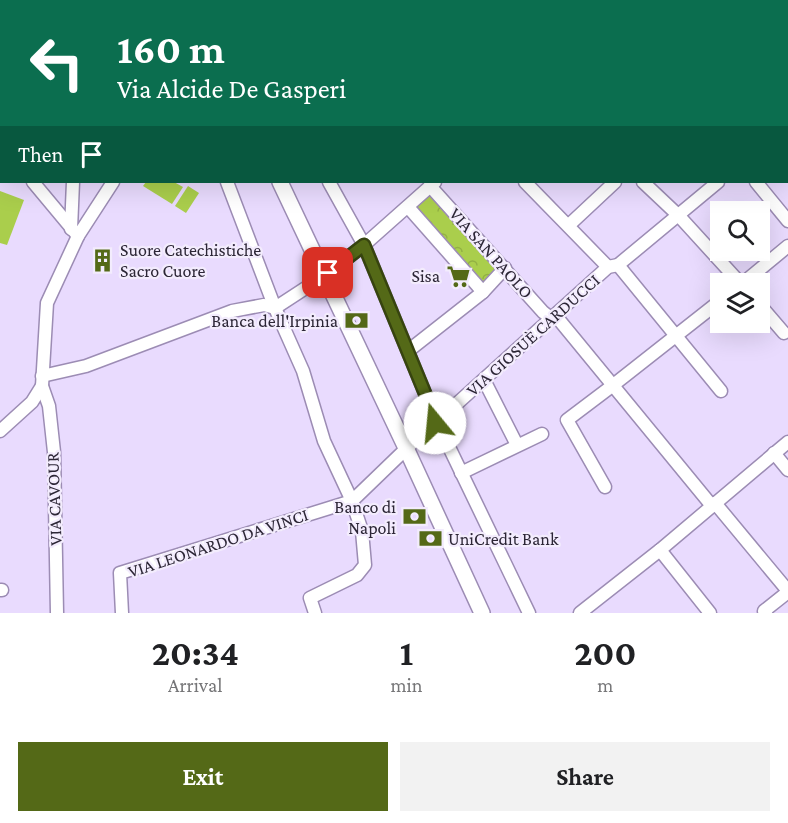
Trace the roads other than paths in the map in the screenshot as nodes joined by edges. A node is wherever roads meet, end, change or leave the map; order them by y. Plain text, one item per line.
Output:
1 (34, 183) edge
2 (73, 183) edge
3 (112, 183) edge
4 (227, 183) edge
5 (280, 183) edge
6 (330, 183) edge
7 (526, 183) edge
8 (614, 183) edge
9 (647, 183) edge
10 (717, 183) edge
11 (757, 183) edge
12 (433, 184) edge
13 (408, 207) junction
14 (679, 216) junction
15 (788, 221) edge
16 (569, 225) junction
17 (75, 232) junction
18 (364, 245) junction
19 (788, 246) edge
20 (613, 266) junction
21 (505, 268) junction
22 (732, 273) edge
23 (755, 273) edge
24 (324, 276) junction
25 (483, 292) junction
26 (275, 308) junction
27 (710, 309) edge
28 (555, 316) junction
29 (770, 317) edge
30 (784, 333) dead end
31 (676, 336) junction
32 (408, 351) junction
33 (484, 380) junction
34 (42, 381) junction
35 (612, 386) junction
36 (721, 391) dead end
37 (436, 420) junction
38 (0, 431) edge
39 (542, 434) dead end
40 (788, 442) edge
41 (517, 446) junction
42 (406, 448) junction
43 (774, 453) junction
44 (788, 470) edge
45 (461, 473) junction
46 (604, 487) dead end
47 (352, 501) junction
48 (713, 505) junction
49 (660, 550) junction
50 (788, 591) edge
51 (57, 613) edge
52 (122, 613) edge
53 (315, 613) edge
54 (482, 613) edge
55 (529, 613) edge
56 (580, 613) edge
57 (710, 613) edge
58 (766, 613) edge

1 - 17 street
2 - 17 street
3 - 17 street
4 - 26 street
5 - 24 main road
6 - 18 street
7 - 16 street
8 - 16 street
9 - 14 street
10 - 14 street, VIA GIOSUÈ CARDUCCI
11 - 15 street
12 - 13 street
12 - 21 street, VIA SAN PAOLO
13 - 18 street
13 - 25 street
14 - 20 street, VIA GIOSUÈ CARDUCCI
14 - 22 street
16 - 20 street
17 - 34 street
18 - 24 street
18 - 32 street
19 - 23 street
20 - 28 street, VIA GIOSUÈ CARDUCCI
20 - 31 street
21 - 25 street
21 - 28 street, VIA SAN PAOLO
24 - 26 street
24 - 42 main road
25 - 32 street
26 - 34 street
26 - 47 street
27 - 31 street
28 - 33 street, VIA GIOSUÈ CARDUCCI
28 - 35 street, VIA SAN PAOLO
29 - 30 street
31 - 35 street
31 - 36 street
32 - 37 street
33 - 37 street, VIA GIOSUÈ CARDUCCI
33 - 41 street
34 - 38 street
34 - 51 street, VIA CAVOUR
35 - 46 street
35 - 48 street, VIA SAN PAOLO
37 - 42 street, VIA GIOSUÈ CARDUCCI
37 - 45 street
39 - 41 street
40 - 43 street
41 - 45 street
42 - 47 street, VIA GIOSUÈ CARDUCCI
42 - 54 main road
43 - 44 street
43 - 48 street
45 - 55 street
47 - 52 street, VIA LEONARDO DA VINCI
47 - 53 street
48 - 49 street
48 - 50 street, VIA SAN PAOLO
49 - 56 street
49 - 57 street
50 - 58 street

